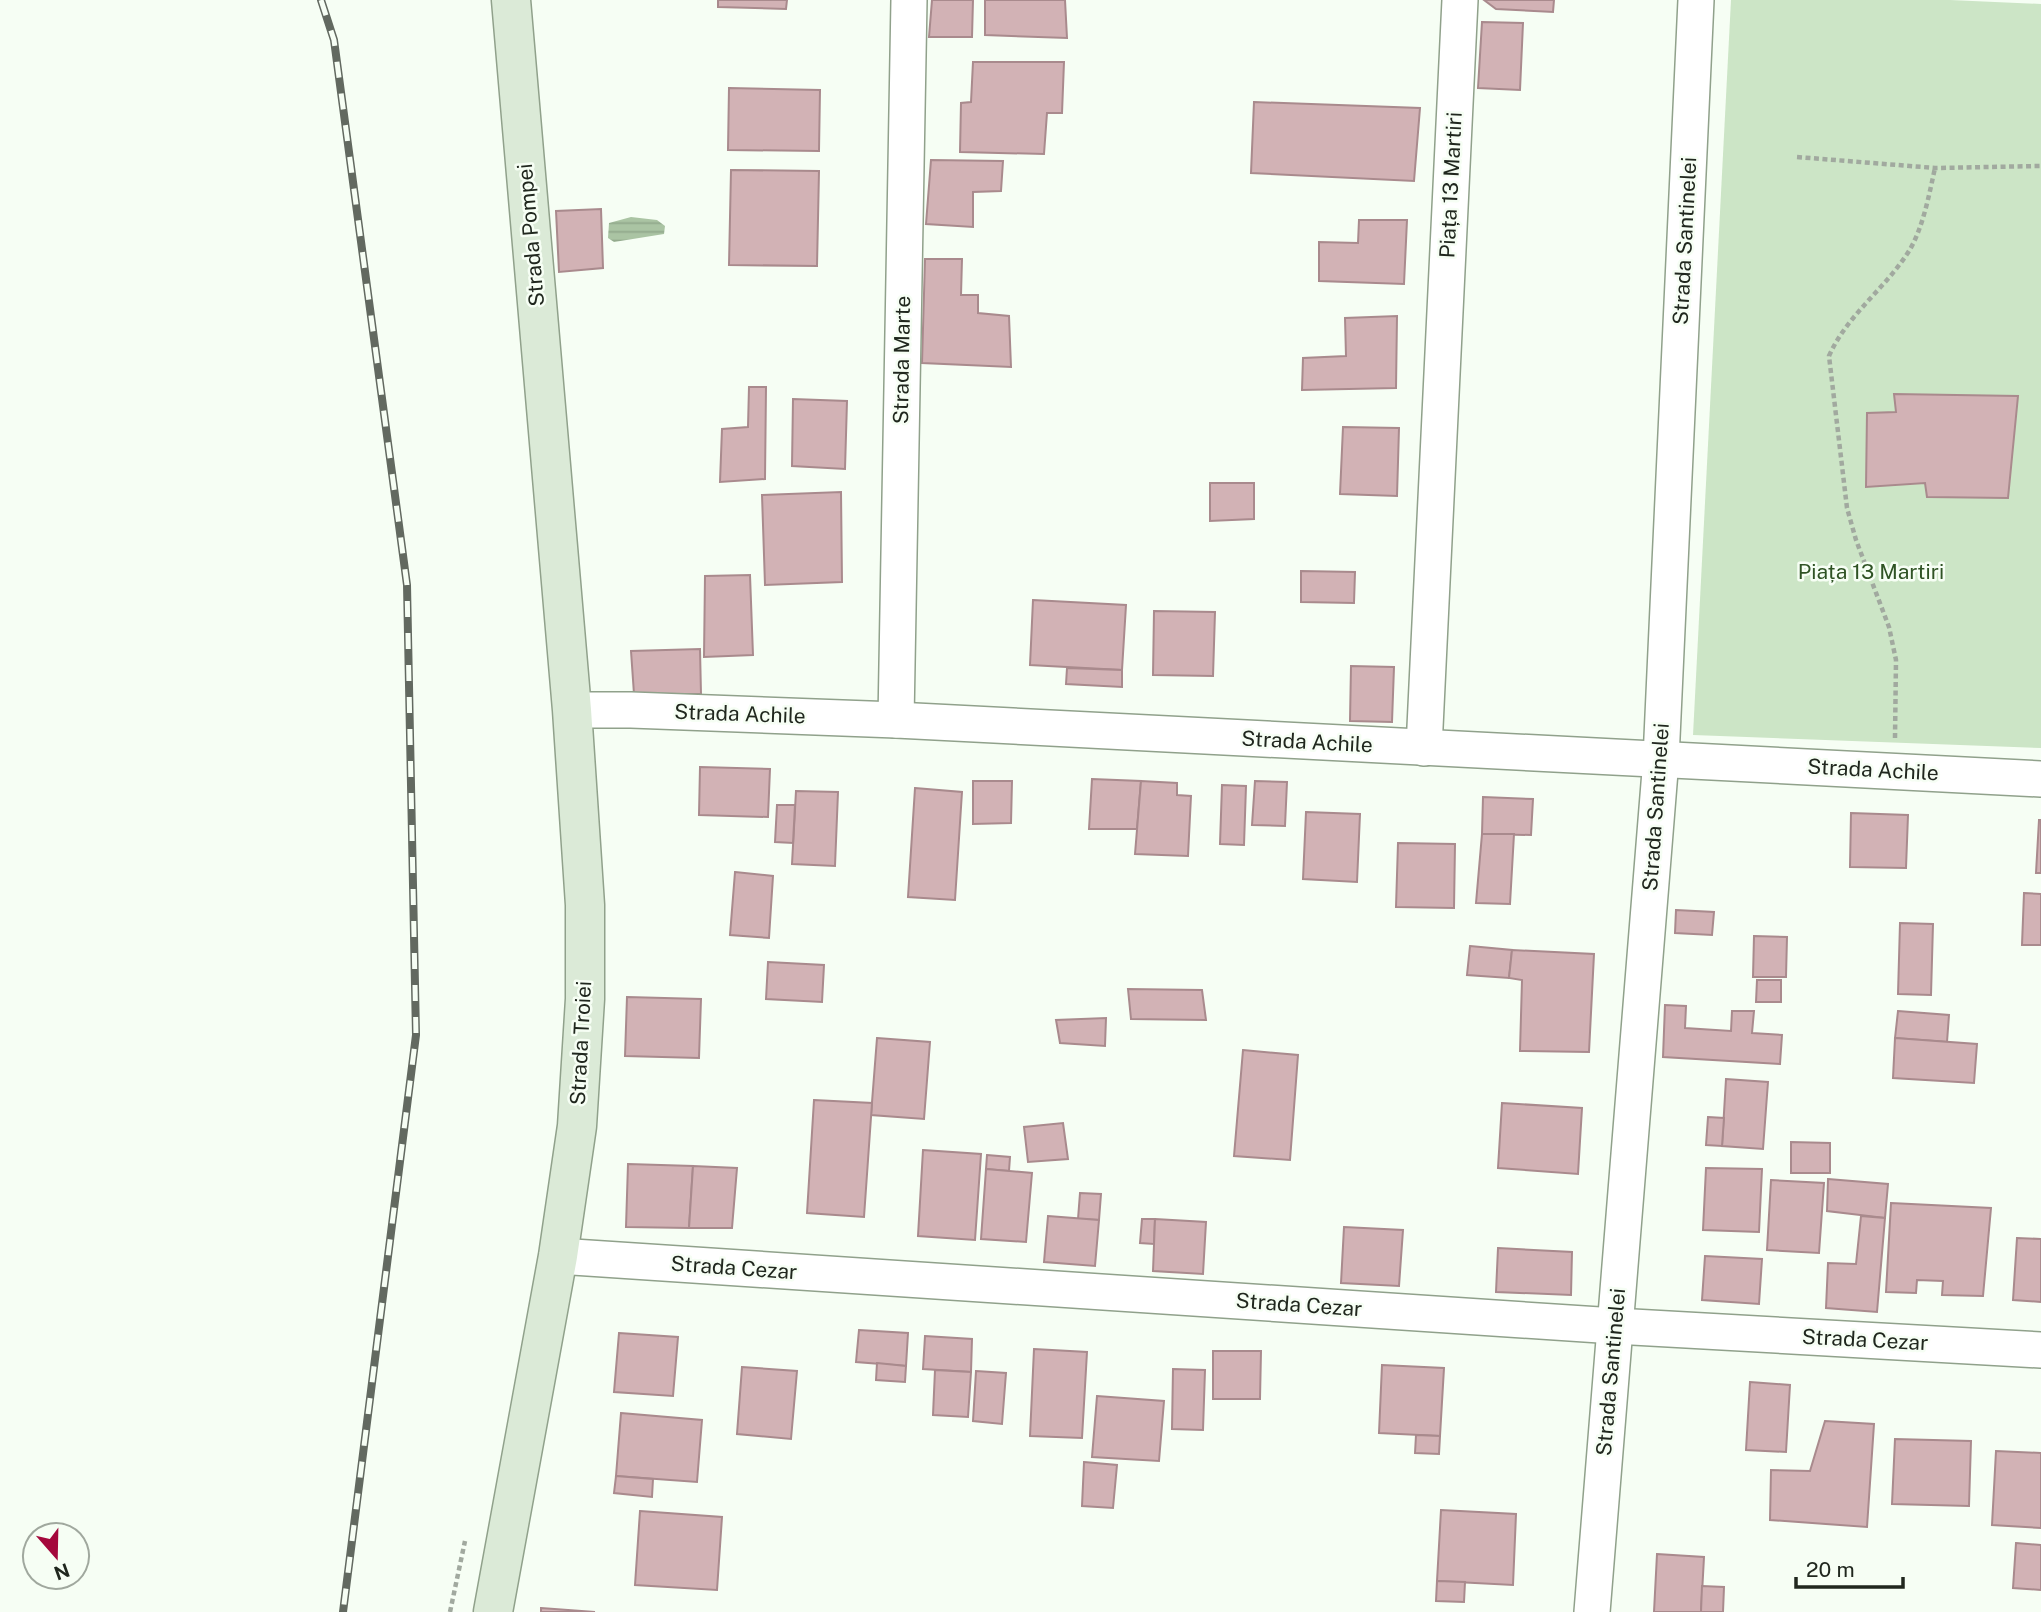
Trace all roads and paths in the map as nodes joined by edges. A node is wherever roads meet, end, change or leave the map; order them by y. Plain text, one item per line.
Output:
1 (511, 0) edge
2 (909, 0) edge
3 (1460, 0) edge
4 (1696, 0) edge
5 (1797, 157) dead end
6 (2041, 166) edge
7 (1935, 168) junction
8 (550, 469) joint
9 (572, 710) junction
10 (896, 720) junction
11 (1424, 748) junction
12 (1661, 759) junction
13 (1894, 771) junction
14 (2041, 779) edge
15 (558, 1256) junction
16 (1615, 1326) junction
17 (2041, 1350) edge
18 (466, 1537) dead end
19 (450, 1612) edge
20 (493, 1612) edge
21 (1592, 1612) edge

1 - 8 main road, Strada Pompei
2 - 10 street, Strada Marte
3 - 11 street, Piața 13 Martiri
4 - 12 street, Strada Santinelei
5 - 7 path
6 - 7 path
7 - 13 path
8 - 9 main road, Strada Troiei
9 - 10 street, Strada Achile
9 - 15 main road, Strada Troiei
10 - 11 street, Strada Achile
11 - 12 street, Strada Achile
12 - 13 street, Strada Achile
12 - 16 street, Strada Santinelei
13 - 14 street, Strada Achile
15 - 16 street, Strada Cezar
15 - 20 main road, Strada Troiei
16 - 17 street, Strada Cezar
16 - 21 street, Strada Santinelei
18 - 19 path

